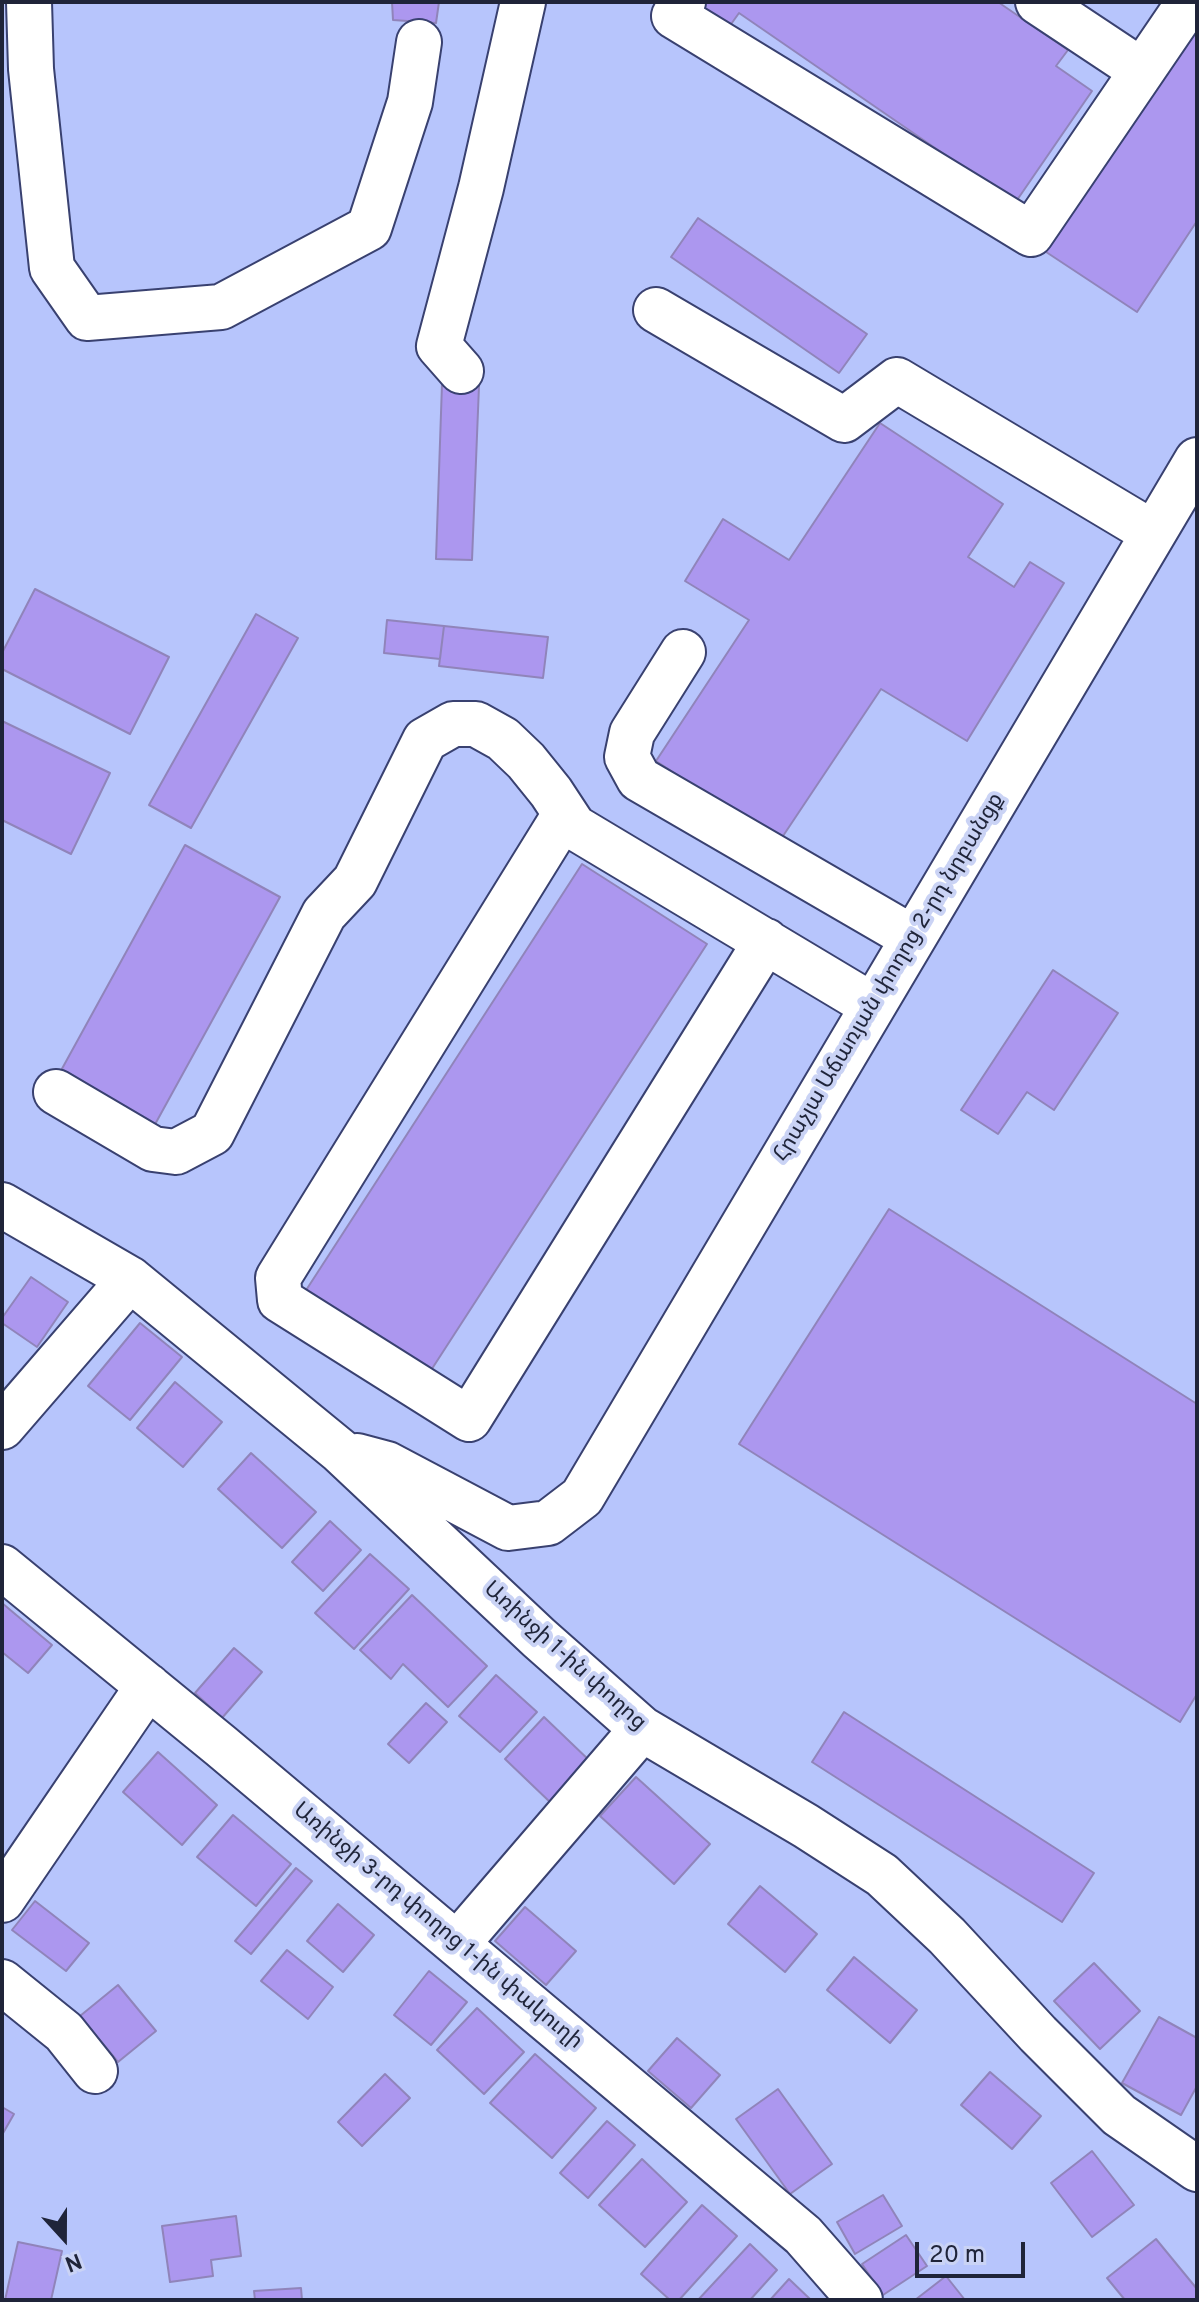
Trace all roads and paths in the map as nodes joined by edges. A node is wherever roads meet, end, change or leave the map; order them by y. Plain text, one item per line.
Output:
1 (29, 2) edge
2 (523, 2) edge
3 (683, 2) edge
4 (1038, 2) edge
5 (1189, 2) edge
6 (419, 42) dead end
7 (1142, 71) junction
8 (656, 310) dead end
9 (461, 371) dead end
10 (1197, 460) edge
11 (1153, 533) junction
12 (683, 652) dead end
13 (565, 814) junction
14 (913, 938) junction
15 (766, 941) junction
16 (873, 1006) junction
17 (56, 1092) dead end
18 (2, 1205) edge
19 (130, 1279) junction
20 (2, 1427) edge
21 (340, 1451) junction
22 (2, 1567) edge
23 (148, 1686) junction
24 (642, 1729) junction
25 (2, 1900) edge
26 (457, 1944) junction
27 (2, 1982) edge
28 (95, 2071) dead end
29 (1197, 2169) edge
30 (860, 2300) edge

1 - 6 street
2 - 9 street
3 - 7 street
4 - 7 street
5 - 7 street
8 - 11 street
10 - 11 street, Հրաչյա Աճառյան փողոց 2-րդ նրբանցք
11 - 14 street, Հրաչյա Աճառյան փողոց 2-րդ նրբանցք
12 - 14 street
13 - 15 street
13 - 15 street
13 - 17 street
14 - 16 street, Հրաչյա Աճառյան փողոց 2-րդ նրբանցք
15 - 16 street
16 - 21 street, Հրաչյա Աճառյան փողոց 2-րդ նրբանցք
18 - 19 street, Առինջի 1-ին փողոց
19 - 20 street
19 - 21 street, Առինջի 1-ին փողոց
21 - 24 street, Առինջի 1-ին փողոց
22 - 23 street, Առինջի 3-րդ փողոց 1-ին փակուղի
23 - 25 street
23 - 26 street, Առինջի 3-րդ փողոց 1-ին փակուղի
24 - 26 street
24 - 29 street, Առինջի 1-ին փողոց
26 - 30 street, Առինջի 3-րդ փողոց 1-ին փակուղի
27 - 28 street

